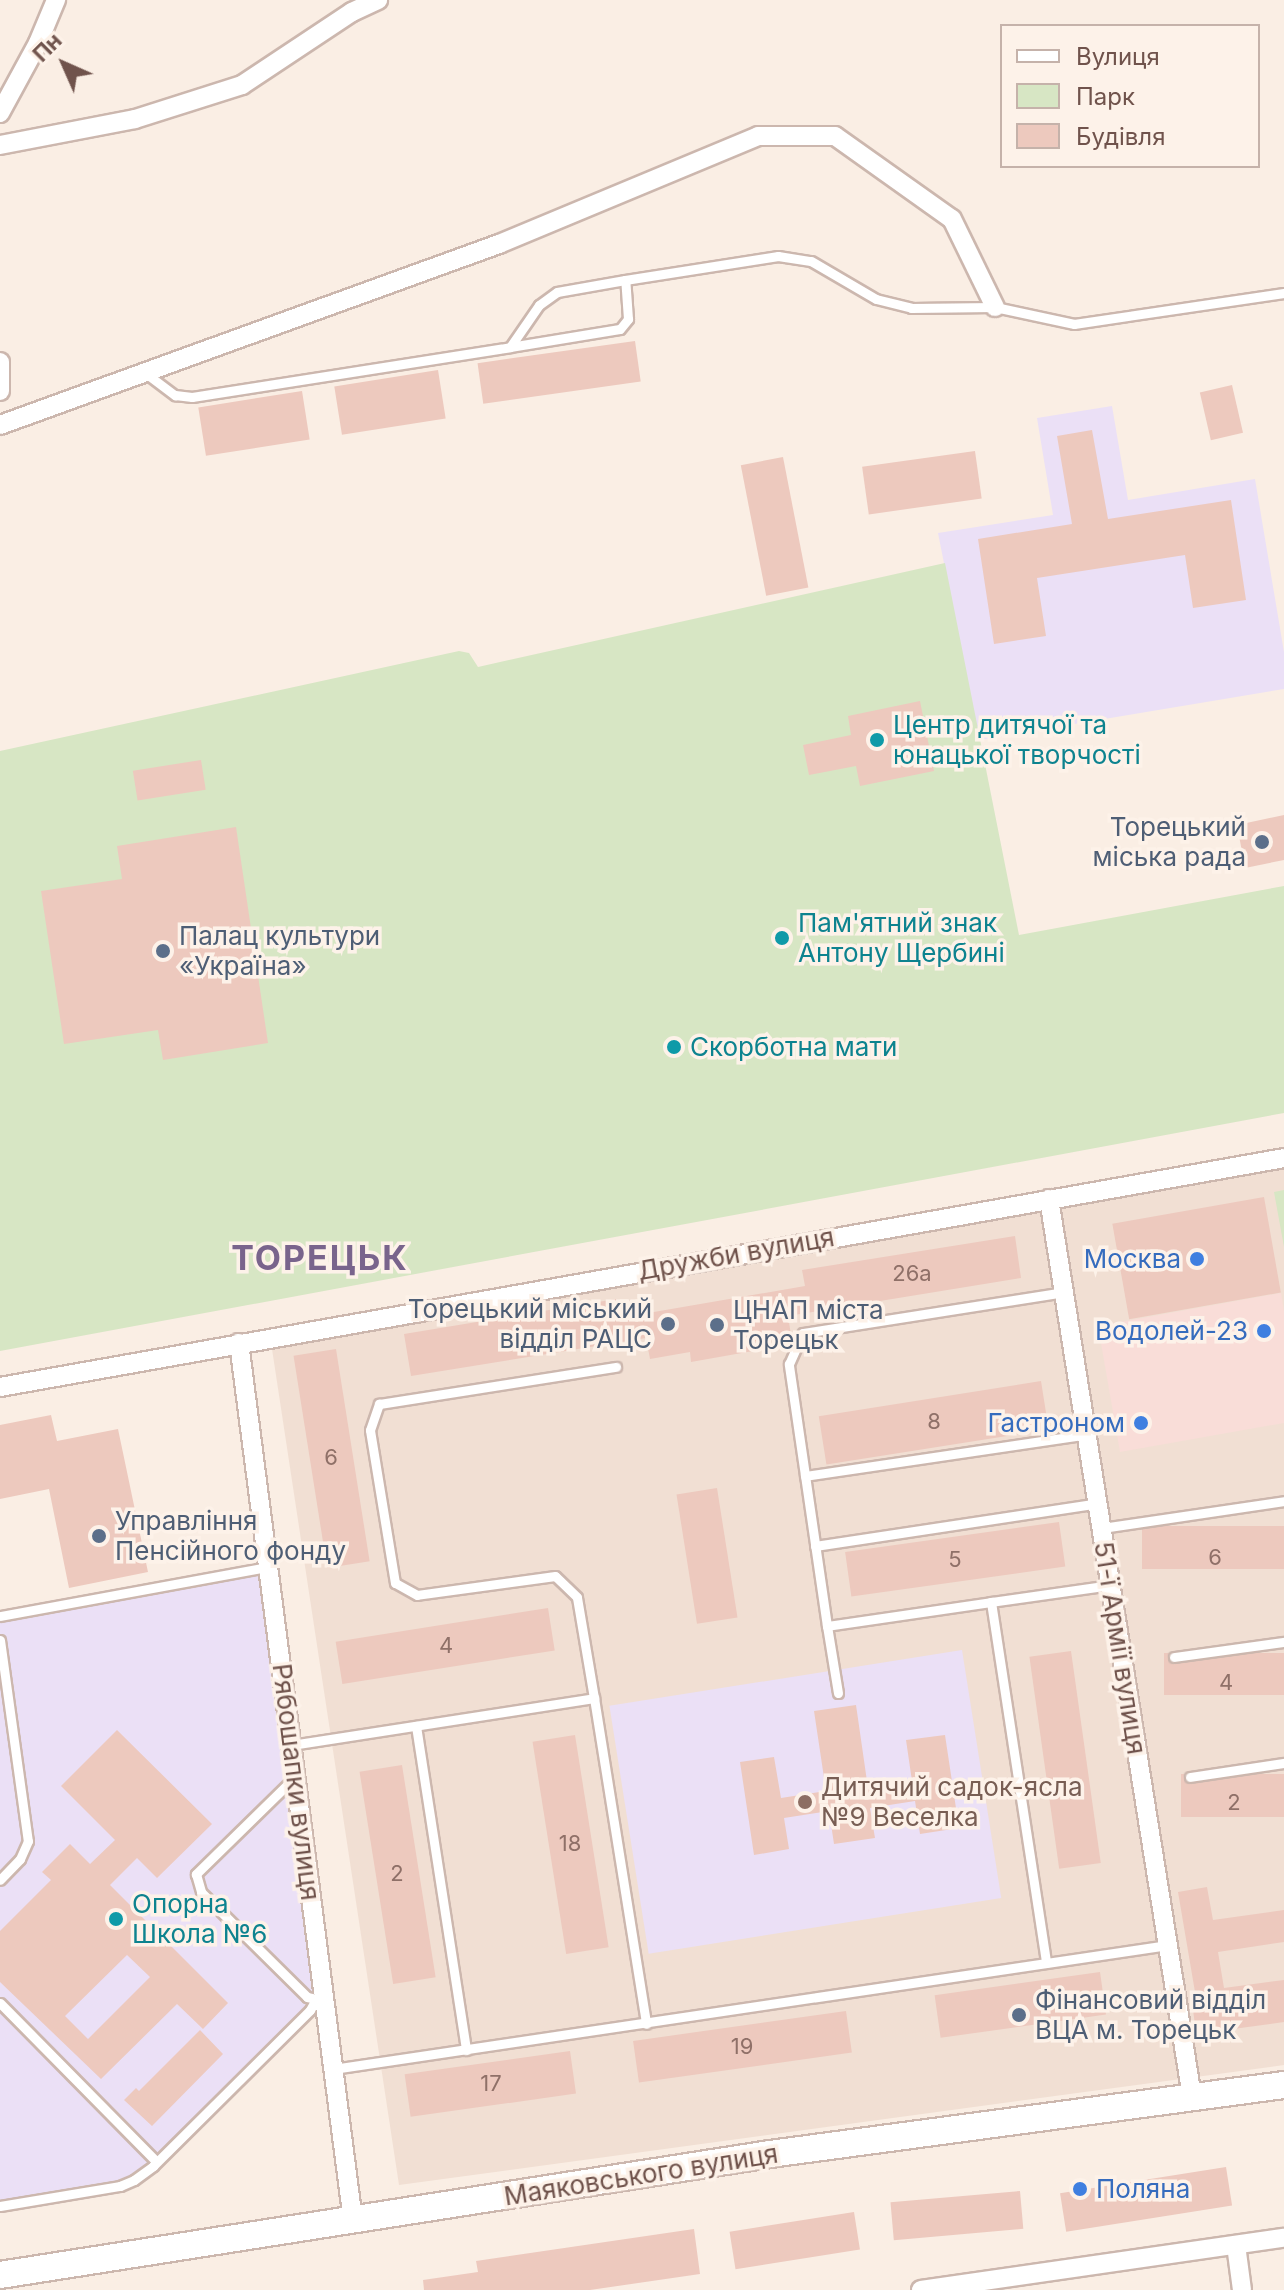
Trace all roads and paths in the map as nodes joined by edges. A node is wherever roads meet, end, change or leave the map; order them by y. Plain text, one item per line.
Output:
1 (56, 0) edge
2 (378, 0) edge
3 (358, 6) edge
4 (0, 113) edge
5 (0, 145) edge
6 (625, 280) junction
7 (1284, 293) edge
8 (995, 307) junction
9 (510, 347) junction
10 (0, 362) edge
11 (144, 372) junction
12 (0, 391) edge
13 (0, 425) edge
14 (1284, 1158) edge
15 (1049, 1199) junction
16 (1065, 1292) junction
17 (239, 1343) junction
18 (616, 1367) dead end
19 (0, 1387) edge
20 (1088, 1434) junction
21 (805, 1476) junction
22 (1284, 1501) edge
23 (1098, 1503) junction
24 (1102, 1528) junction
25 (815, 1546) junction
26 (268, 1567) junction
27 (1110, 1585) junction
28 (991, 1602) junction
29 (0, 1616) edge
30 (827, 1626) junction
31 (0, 1640) edge
32 (1284, 1642) edge
33 (1174, 1657) dead end
34 (838, 1693) dead end
35 (594, 1698) junction
36 (416, 1726) junction
37 (291, 1745) junction
38 (1284, 1763) edge
39 (295, 1777) junction
40 (1190, 1777) dead end
41 (0, 1880) edge
42 (1167, 1940) junction
43 (1046, 1963) junction
44 (320, 2000) junction
45 (0, 2003) edge
46 (646, 2024) junction
47 (466, 2050) junction
48 (333, 2069) junction
49 (1284, 2085) edge
50 (1192, 2097) junction
51 (157, 2162) junction
52 (0, 2206) edge
53 (353, 2221) junction
54 (1284, 2238) edge
55 (1236, 2245) junction
56 (0, 2275) edge
57 (921, 2290) edge
58 (1242, 2290) edge

1 - 4 street
2 - 3 street
3 - 5 street
6 - 8 lane
6 - 9 lane
6 - 9 lane
7 - 8 lane
8 - 11 street
9 - 11 lane
10 - 12 street
11 - 13 street
14 - 15 street, Дружби вулиця
15 - 16 street, 51-ї Армії вулиця
15 - 17 street, Дружби вулиця
16 - 20 street, 51-ї Армії вулиця
16 - 21 lane
17 - 19 street, Дружби вулиця
17 - 26 street, Рябошапки вулиця
18 - 35 lane
20 - 21 lane
20 - 23 street, 51-ї Армії вулиця
21 - 25 lane
22 - 24 lane
23 - 24 street, 51-ї Армії вулиця
23 - 25 lane
24 - 27 street, 51-ї Армії вулиця
25 - 30 lane
26 - 29 lane
26 - 37 street, Рябошапки вулиця
27 - 28 lane
27 - 42 street, 51-ї Армії вулиця
28 - 30 lane
28 - 43 lane
30 - 34 lane
31 - 41 lane
32 - 33 lane
35 - 36 lane
35 - 46 lane
36 - 37 lane
36 - 47 lane
37 - 39 street, Рябошапки вулиця
38 - 40 lane
39 - 44 street, Рябошапки вулиця
39 - 44 lane
42 - 43 lane
42 - 50 street, 51-ї Армії вулиця
43 - 46 lane
44 - 48 street, Рябошапки вулиця
44 - 51 lane
45 - 51 lane
46 - 47 lane
47 - 48 lane
48 - 53 street, Рябошапки вулиця
49 - 50 main road, Маяковського вулиця
50 - 53 main road, Маяковського вулиця
51 - 52 lane
53 - 56 main road, Маяковського вулиця
54 - 55 street
55 - 57 street
55 - 58 street

